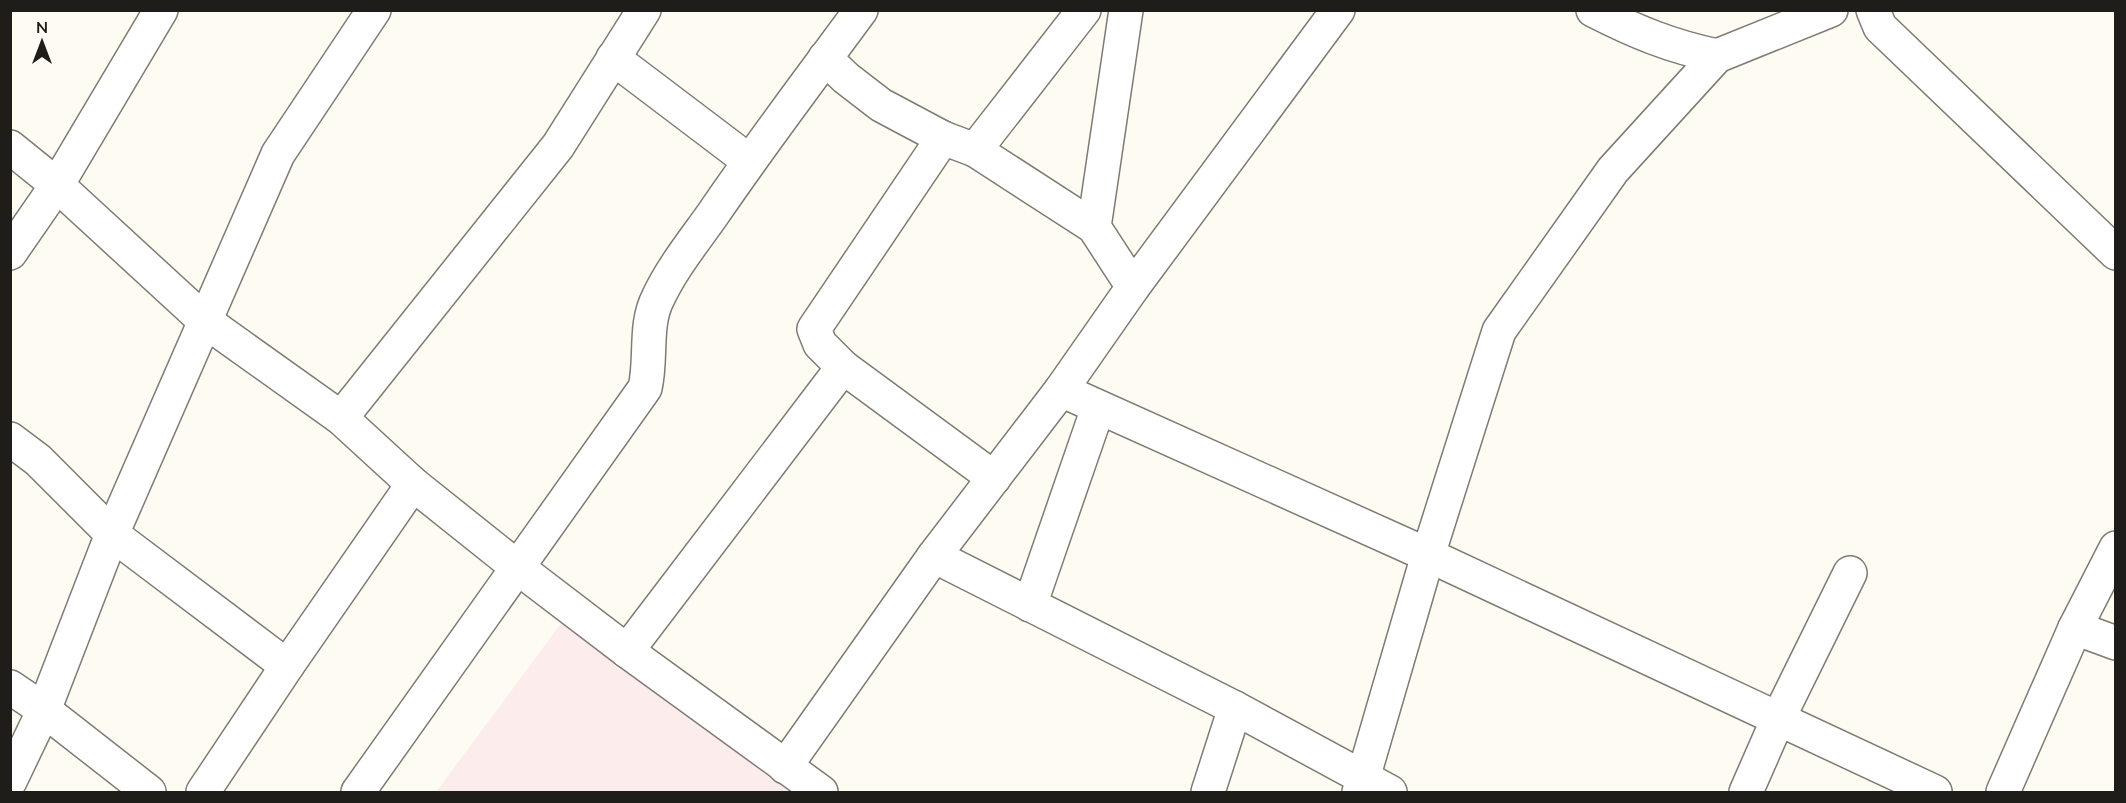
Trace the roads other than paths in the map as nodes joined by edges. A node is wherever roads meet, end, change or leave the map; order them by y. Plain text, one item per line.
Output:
1 (161, 10) edge
2 (374, 10) edge
3 (644, 10) edge
4 (861, 10) edge
5 (1084, 10) edge
6 (1126, 10) edge
7 (1338, 10) edge
8 (1593, 10) edge
9 (1831, 10) edge
10 (1873, 10) edge
11 (1633, 20) edge
12 (1717, 56) junction
13 (613, 58) junction
14 (825, 58) junction
15 (943, 138) junction
16 (10, 147) edge
17 (975, 150) junction
18 (749, 162) junction
19 (57, 185) junction
20 (1094, 227) junction
21 (10, 253) edge
22 (2115, 253) edge
23 (1133, 287) junction
24 (206, 321) junction
25 (843, 367) junction
26 (1061, 390) junction
27 (1098, 408) junction
28 (341, 418) junction
29 (10, 439) edge
30 (994, 478) junction
31 (413, 484) junction
32 (111, 534) junction
33 (2115, 548) edge
34 (1428, 555) junction
35 (934, 556) junction
36 (517, 567) junction
37 (1850, 573) dead end
38 (1030, 604) junction
39 (2075, 628) junction
40 (2115, 643) edge
41 (627, 651) junction
42 (287, 666) junction
43 (10, 687) edge
44 (1235, 708) junction
45 (44, 710) junction
46 (1778, 719) junction
47 (785, 766) junction
48 (10, 780) edge
49 (1371, 788) edge
50 (149, 792) edge
51 (203, 792) edge
52 (358, 792) edge
53 (821, 792) edge
54 (1208, 792) edge
55 (1746, 792) edge
56 (1935, 792) edge
57 (2003, 792) edge

1 - 19 street
2 - 24 street
3 - 13 street
4 - 14 street
5 - 17 street
6 - 20 street
7 - 23 street
8 - 11 street
9 - 12 street
10 - 22 street
11 - 12 street
12 - 34 street
13 - 18 street
13 - 28 street
14 - 15 street
14 - 18 street
15 - 17 street
15 - 25 street
16 - 19 street
17 - 20 street
18 - 36 street
19 - 21 street
19 - 24 street
20 - 23 street
23 - 26 street
24 - 28 street
24 - 32 street
25 - 30 street
25 - 41 street
26 - 27 street
26 - 30 street
27 - 34 street
27 - 38 street
28 - 31 street
29 - 32 street
30 - 35 street
31 - 36 street
31 - 42 street
32 - 42 street
32 - 45 street
33 - 39 street
34 - 46 street
34 - 49 street
35 - 38 street
35 - 47 street
36 - 41 street
36 - 52 street
37 - 46 street
38 - 44 street
39 - 40 street
39 - 57 street
41 - 47 street
42 - 51 street
43 - 45 street
44 - 49 street
44 - 54 street
45 - 48 street
45 - 50 street
46 - 55 street
46 - 56 street
47 - 53 street

